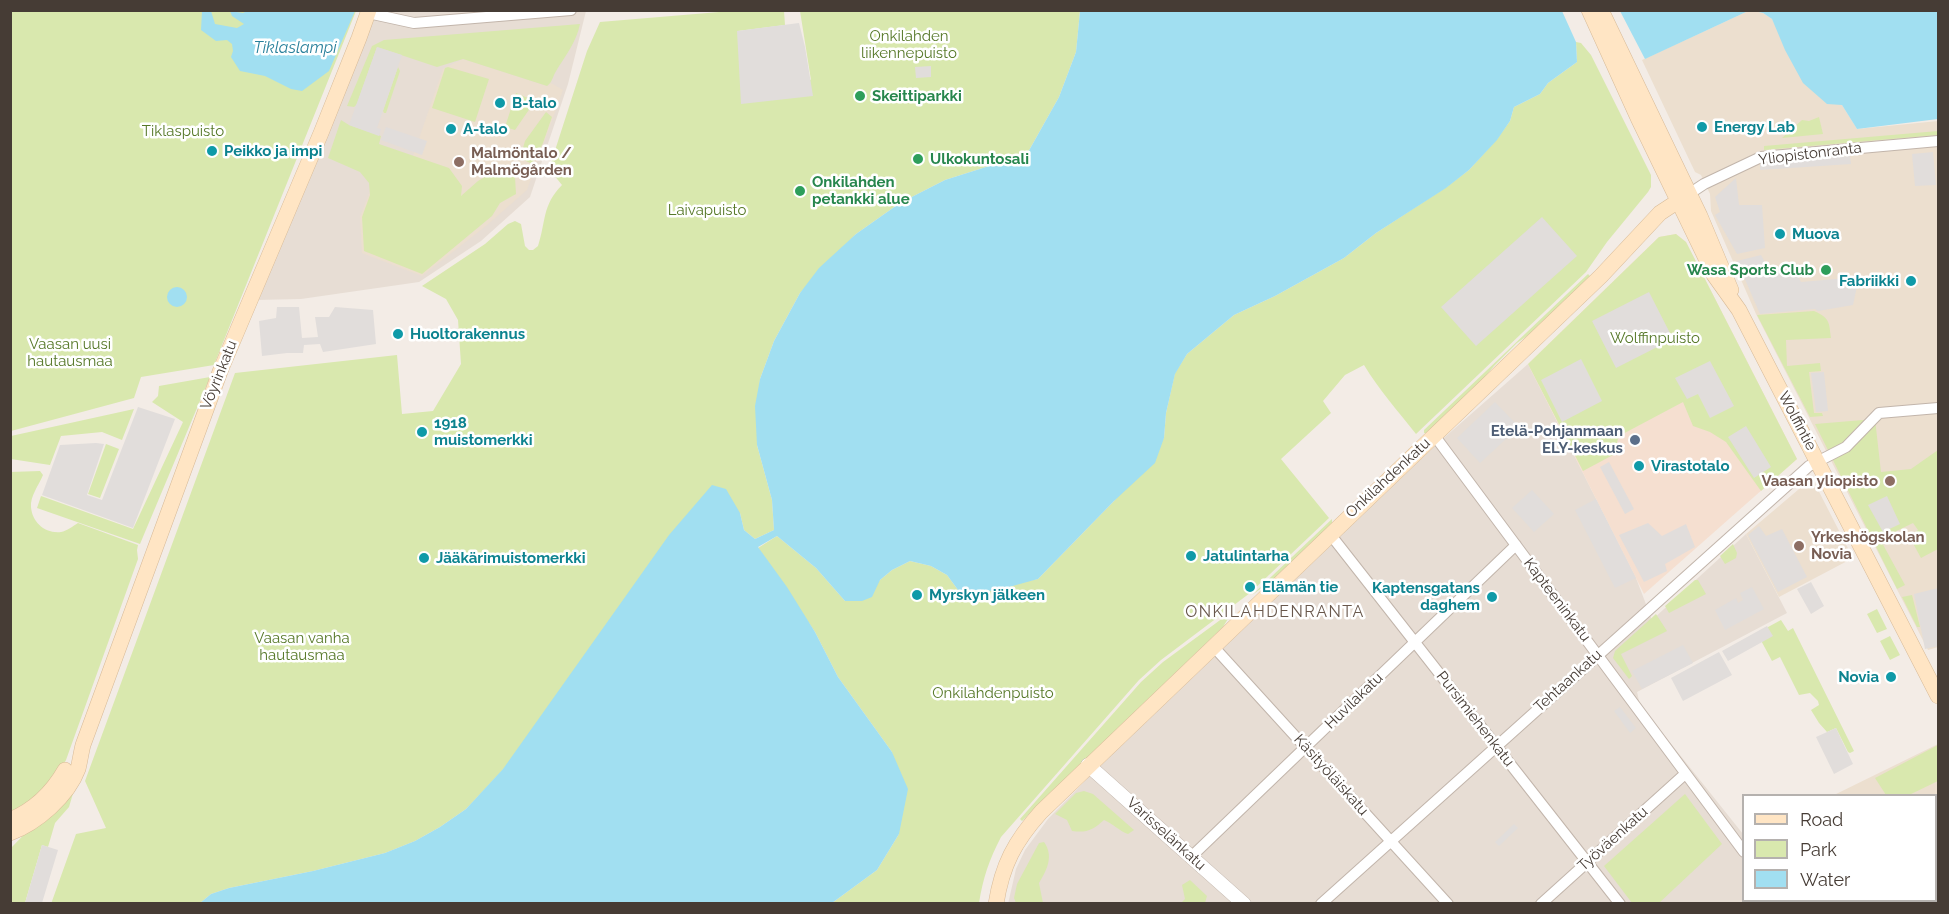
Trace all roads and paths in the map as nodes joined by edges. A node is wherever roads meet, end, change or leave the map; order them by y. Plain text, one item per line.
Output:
1 (571, 10) edge
2 (1589, 10) edge
3 (1601, 10) edge
4 (368, 12) edge
5 (1938, 141) edge
6 (1683, 197) junction
7 (1938, 408) edge
8 (1434, 435) junction
9 (1818, 460) junction
10 (1330, 534) junction
11 (1516, 545) junction
12 (1415, 642) junction
13 (1213, 646) junction
14 (1597, 655) junction
15 (1938, 696) edge
16 (1496, 746) junction
17 (1306, 747) junction
18 (1088, 765) junction
19 (1685, 774) junction
20 (13, 830) edge
21 (1391, 840) junction
22 (1742, 851) edge
23 (1191, 857) junction
24 (1587, 862) junction
25 (996, 903) edge
26 (1244, 903) edge
27 (1321, 903) edge
28 (1448, 903) edge
29 (1541, 903) edge
30 (1620, 903) edge

1 - 4 street
2 - 6 main road, Wolffintie
3 - 6 main road, Wolffintie
4 - 20 main road, Vöyrinkatu
5 - 6 street, Yliopistonranta
6 - 8 main road, Onkilahdenkatu
6 - 9 main road, Wolffintie
7 - 9 street, Tehtaankatu
8 - 10 main road, Onkilahdenkatu
8 - 11 street, Kapteeninkatu
9 - 14 street, Tehtaankatu
9 - 15 main road, Wolffintie
10 - 12 street, Pursimiehenkatu
10 - 13 main road, Onkilahdenkatu
11 - 12 street, Huvilakatu
11 - 14 street, Kapteeninkatu
12 - 16 street, Pursimiehenkatu
12 - 17 street, Huvilakatu
13 - 17 street, Käsityöläiskatu
13 - 18 main road, Onkilahdenkatu
14 - 16 street, Tehtaankatu
14 - 19 street, Kapteeninkatu
16 - 21 street, Tehtaankatu
16 - 24 street, Pursimiehenkatu
17 - 21 street, Käsityöläiskatu
17 - 23 street, Huvilakatu
18 - 23 street, Varisselänkatu
18 - 25 main road, Onkilahdenkatu
19 - 22 street, Kapteeninkatu
19 - 24 street, Työväenkatu
21 - 27 street, Tehtaankatu
21 - 28 street, Käsityöläiskatu
23 - 26 street, Varisselänkatu
24 - 29 street, Työväenkatu
24 - 30 street, Pursimiehenkatu

